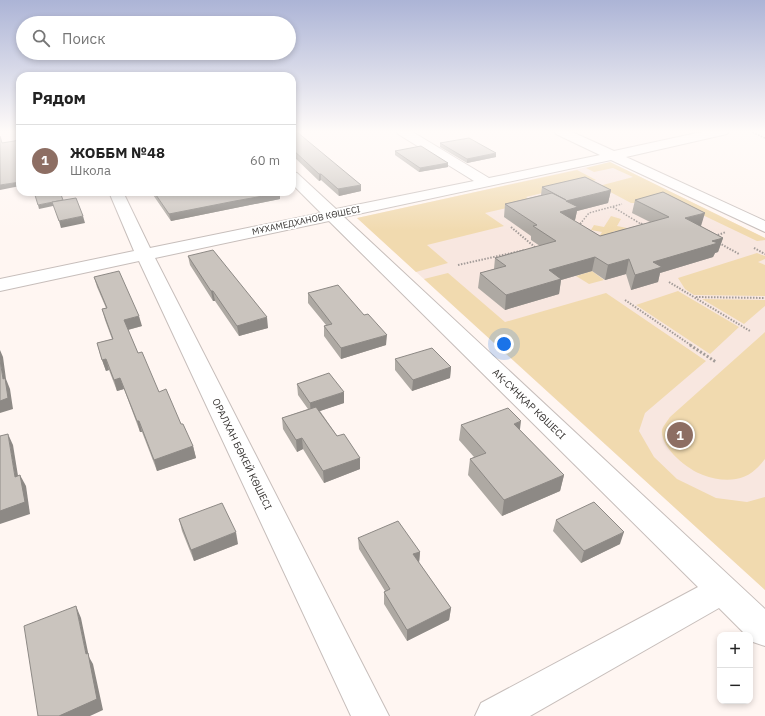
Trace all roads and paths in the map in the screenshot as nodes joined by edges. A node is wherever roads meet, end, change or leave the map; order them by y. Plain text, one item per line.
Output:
1 (457, 164) edge
2 (571, 164) edge
3 (630, 164) edge
4 (296, 180) edge
5 (486, 182) junction
6 (118, 196) edge
7 (622, 204) dead end
8 (613, 207) junction
9 (332, 214) junction
10 (511, 227) dead end
11 (765, 227) edge
12 (640, 228) edge
13 (576, 230) edge
14 (726, 232) dead end
15 (713, 236) edge
16 (715, 241) edge
17 (542, 247) edge
18 (536, 248) junction
19 (754, 248) dead end
20 (144, 254) junction
21 (739, 254) dead end
22 (765, 254) edge
23 (458, 265) dead end
24 (669, 282) dead end
25 (0, 285) edge
26 (694, 297) junction
27 (765, 298) edge
28 (625, 300) dead end
29 (750, 331) dead end
30 (716, 362) dead end
31 (721, 590) junction
32 (765, 631) edge
33 (370, 716) edge
34 (494, 716) edge

1 - 5 street
2 - 5 street, МҰХАМЕДХАНОВ КӨШЕСІ
3 - 11 street
4 - 9 street, АҚ-СҰҢҚАР КӨШЕСІ
5 - 9 street, МҰХАМЕДХАНОВ КӨШЕСІ
6 - 20 street, ОРАЛХАН БӨКЕЙ КӨШЕСІ
7 - 8 path
8 - 12 path
8 - 13 path
9 - 20 street, МҰХАМЕДХАНОВ КӨШЕСІ
9 - 31 street, АҚ-СҰҢҚАР КӨШЕСІ
10 - 18 path
14 - 15 path
16 - 21 path
17 - 18 path
18 - 23 path
19 - 22 path
20 - 25 street, МҰХАМЕДХАНОВ КӨШЕСІ
20 - 33 street, ОРАЛХАН БӨКЕЙ КӨШЕСІ
24 - 26 path
26 - 27 path
26 - 29 path
28 - 30 path
31 - 32 street, АҚ-СҰҢҚАР КӨШЕСІ
31 - 34 street

